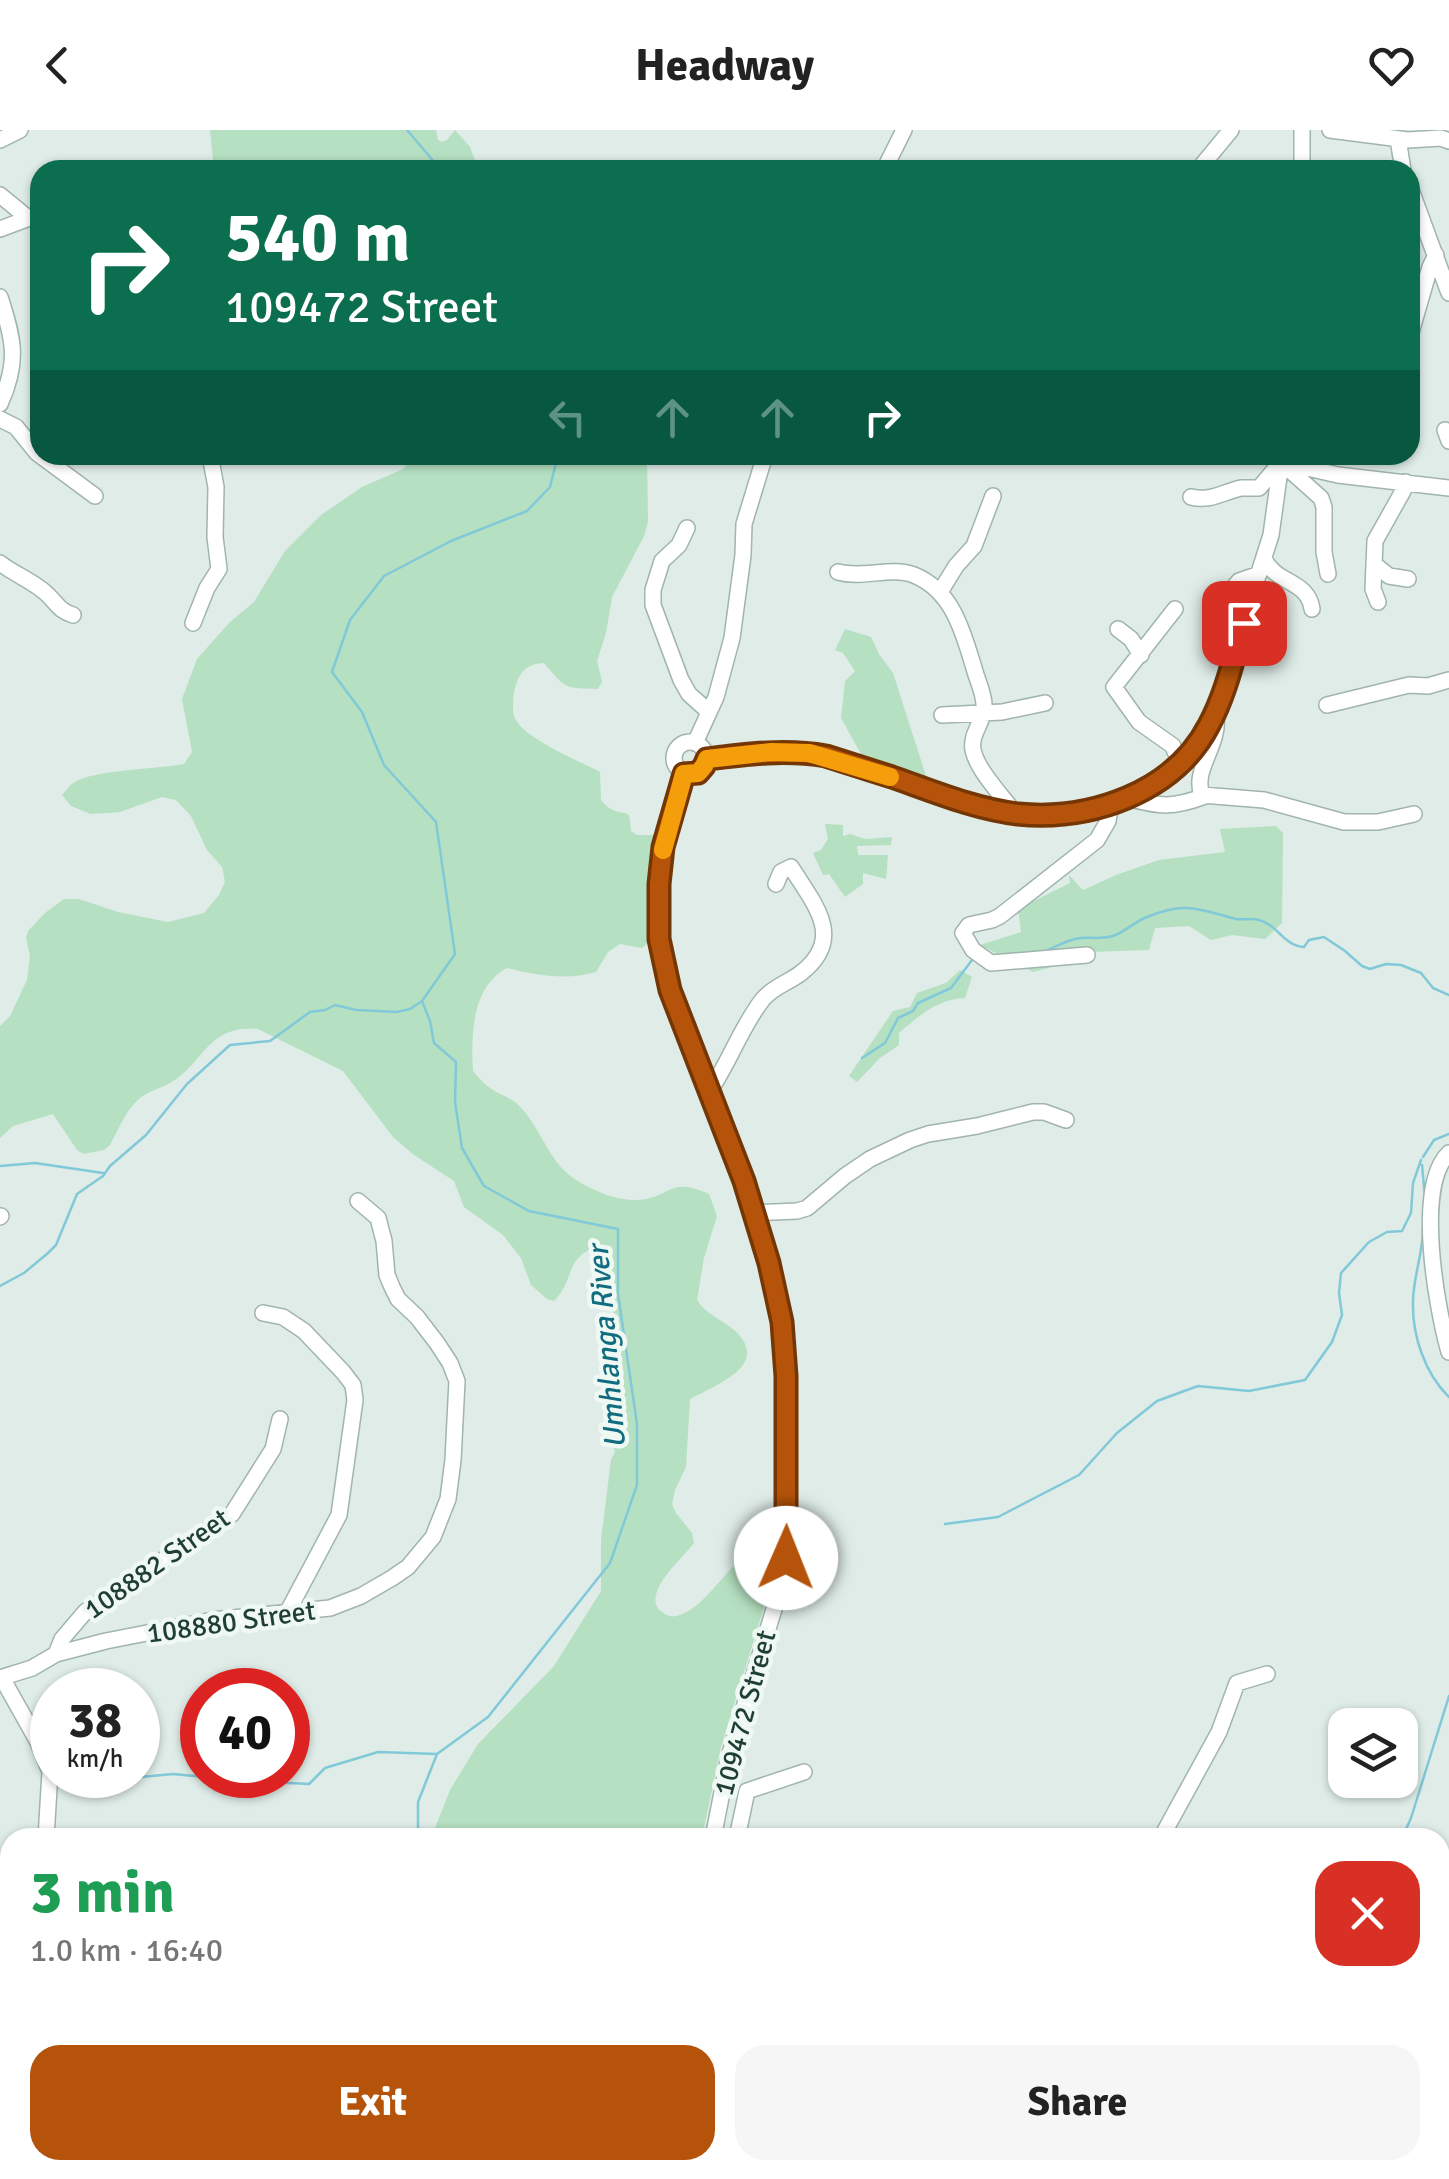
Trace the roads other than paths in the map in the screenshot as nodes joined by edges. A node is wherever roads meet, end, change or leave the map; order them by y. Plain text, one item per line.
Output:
1 (20, 130) edge
2 (904, 130) edge
3 (1231, 130) edge
4 (1302, 130) edge
5 (1330, 130) edge
6 (1398, 139) junction
7 (0, 140) edge
8 (1449, 141) edge
9 (889, 160) edge
10 (1206, 160) edge
11 (1302, 160) edge
12 (1402, 160) edge
13 (0, 195) edge
14 (30, 214) edge
15 (1420, 214) edge
16 (30, 218) edge
17 (0, 229) edge
18 (1436, 255) junction
19 (1449, 293) edge
20 (0, 297) edge
21 (1420, 302) edge
22 (0, 404) edge
23 (0, 419) edge
24 (30, 444) edge
25 (53, 465) edge
26 (212, 465) edge
27 (762, 465) edge
28 (1277, 465) edge
29 (1281, 465) edge
30 (1289, 465) edge
31 (1305, 465) edge
32 (1406, 482) junction
33 (1449, 488) edge
34 (95, 496) dead end
35 (993, 496) dead end
36 (1191, 497) dead end
37 (688, 528) dead end
38 (0, 563) edge
39 (1374, 564) junction
40 (1262, 566) junction
41 (838, 572) dead end
42 (1328, 574) dead end
43 (1408, 579) dead end
44 (940, 592) junction
45 (1378, 602) dead end
46 (1312, 609) dead end
47 (1175, 610) dead end
48 (1214, 611) dead end
49 (74, 615) dead end
50 (194, 623) dead end
51 (1244, 623) junction
52 (1118, 629) dead end
53 (1141, 655) junction
54 (1264, 655) dead end
55 (1449, 680) edge
56 (1045, 703) dead end
57 (1327, 705) dead end
58 (710, 712) junction
59 (984, 713) junction
60 (1214, 713) junction
61 (942, 715) dead end
62 (695, 743) junction
63 (1186, 757) junction
64 (707, 759) junction
65 (684, 774) junction
66 (1206, 796) junction
67 (1119, 800) junction
68 (1015, 814) junction
69 (1414, 814) dead end
70 (776, 884) dead end
71 (1087, 955) dead end
72 (709, 1092) junction
73 (1066, 1120) dead end
74 (1449, 1152) edge
75 (358, 1201) dead end
76 (753, 1213) junction
77 (263, 1314) dead end
78 (1449, 1352) edge
79 (280, 1419) dead end
80 (287, 1613) junction
81 (56, 1654) junction
82 (1267, 1674) dead end
83 (1, 1678) edge
84 (804, 1772) dead end
85 (47, 1828) edge
86 (715, 1828) edge
87 (739, 1828) edge
88 (1166, 1828) edge

1 - 7 street
2 - 9 street
3 - 10 street
4 - 11 street
5 - 6 street
6 - 8 street
6 - 12 street
13 - 14 street
15 - 18 street
16 - 17 street
18 - 19 street
18 - 21 street
20 - 22 street
23 - 24 street
25 - 34 street
26 - 50 street
27 - 58 street
28 - 36 street
29 - 40 street
30 - 42 street
31 - 32 street
32 - 33 street
32 - 39 street
35 - 44 street
37 - 58 street
38 - 49 street
39 - 43 street
39 - 45 street
40 - 46 street
40 - 48 street
40 - 51 street
41 - 44 street
44 - 59 street
47 - 53 street
51 - 54 street
51 - 60 street
52 - 53 street
53 - 63 street
55 - 57 street
56 - 59 street
58 - 62 street
59 - 61 street
59 - 68 street
60 - 63 street
60 - 66 street
62 - 64 street
62 - 65 street
63 - 67 street
64 - 65 street
64 - 68 street
65 - 72 street, 109472 Street
66 - 67 street
66 - 69 street
67 - 68 street
67 - 71 street
70 - 72 street
72 - 76 street, 109472 Street
73 - 76 street
74 - 78 street
75 - 80 street, 108880 Street
76 - 86 street, 109472 Street
77 - 80 street
79 - 81 street, 108882 Street
80 - 81 street, 108880 Street
81 - 83 street, 108880 Street
82 - 88 street
83 - 85 street
84 - 87 street

